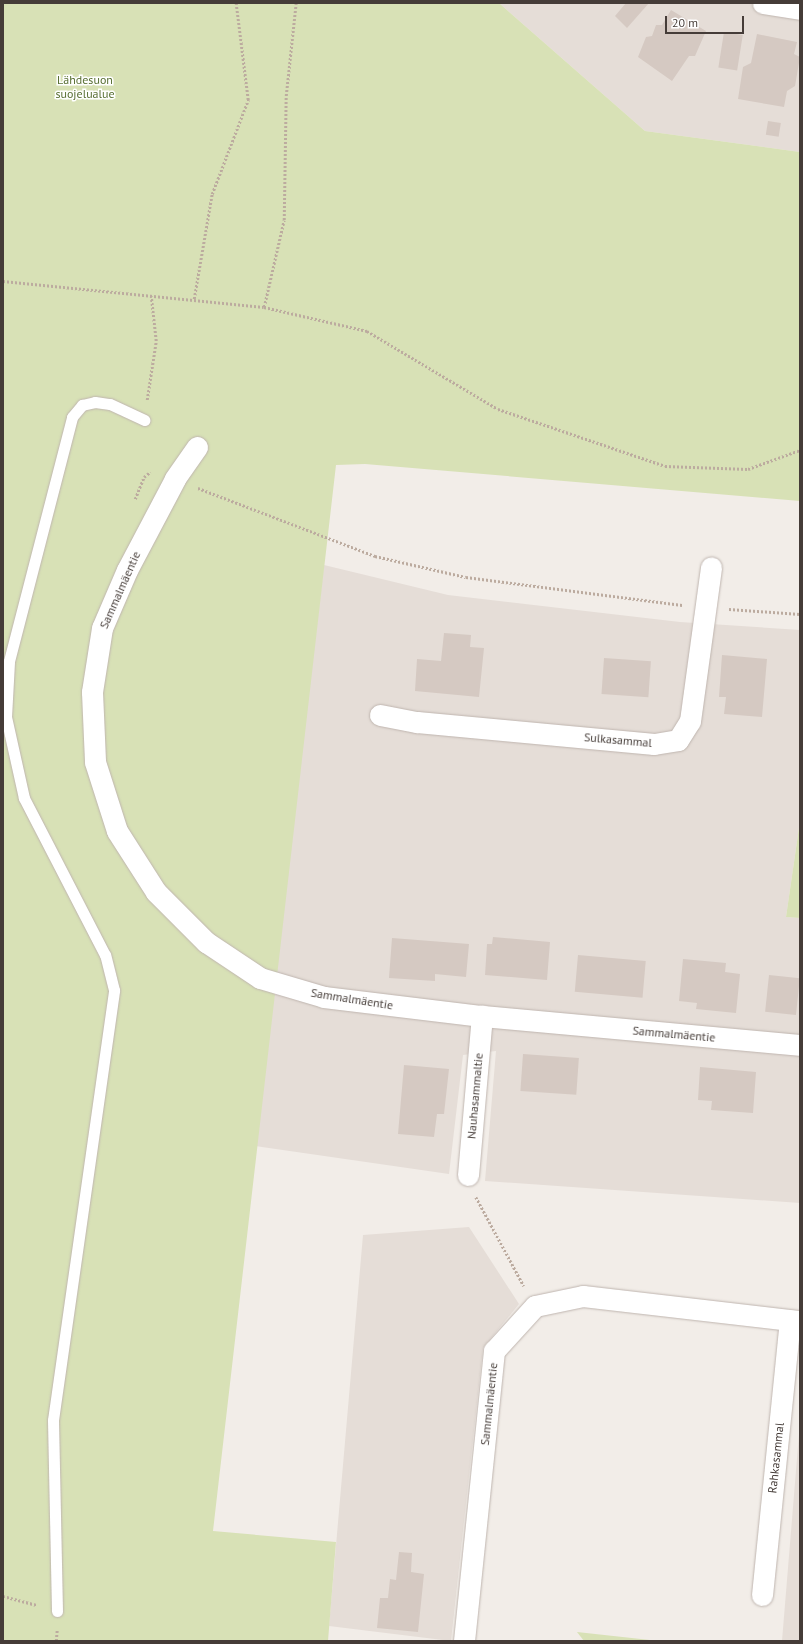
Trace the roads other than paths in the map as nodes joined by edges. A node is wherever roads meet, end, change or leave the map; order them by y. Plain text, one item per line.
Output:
1 (763, 3) edge
2 (800, 9) edge
3 (144, 420) road end
4 (197, 447) dead end
5 (711, 567) dead end
6 (380, 715) dead end
7 (482, 1016) junction
8 (800, 1045) edge
9 (468, 1175) road end
10 (795, 1321) edge
11 (762, 1595) dead end
12 (57, 1611) road end
13 (464, 1641) edge

1 - 2 street
3 - 12 lane
4 - 7 street, Sammalmäentie
5 - 6 street, Sulkasammal
7 - 8 street, Sammalmäentie
7 - 9 street, Nauhasammaltie
10 - 11 street, Rahkasammal
10 - 13 street, Sammalmäentie

